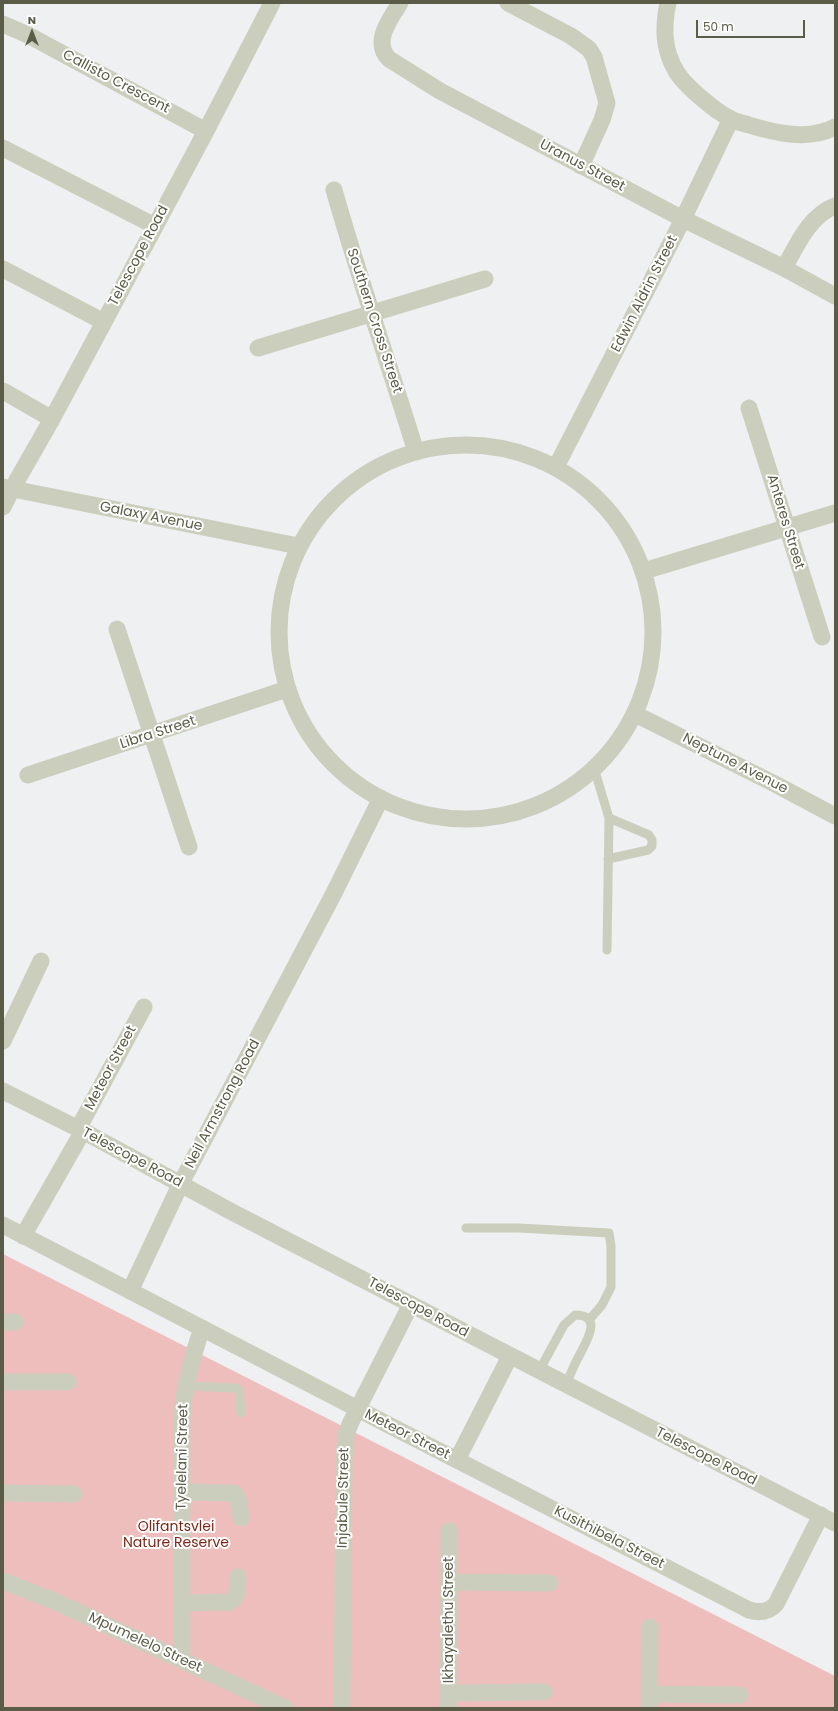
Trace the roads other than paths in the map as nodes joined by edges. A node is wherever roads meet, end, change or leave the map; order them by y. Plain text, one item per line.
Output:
1 (272, 3) edge
2 (400, 3) edge
3 (508, 3) edge
4 (668, 3) edge
5 (3, 24) edge
6 (731, 119) junction
7 (835, 127) edge
8 (206, 131) junction
9 (3, 148) edge
10 (581, 166) junction
11 (334, 190) dead end
12 (835, 206) edge
13 (683, 219) junction
14 (155, 226) junction
15 (784, 268) junction
16 (3, 269) edge
17 (485, 279) dead end
18 (835, 296) edge
19 (373, 313) junction
20 (104, 322) junction
21 (258, 348) dead end
22 (3, 391) edge
23 (750, 408) dead end
24 (52, 419) junction
25 (416, 452) junction
26 (556, 467) junction
27 (7, 488) edge
28 (3, 507) edge
29 (835, 513) edge
30 (787, 528) junction
31 (298, 546) junction
32 (644, 571) junction
33 (117, 629) dead end
34 (822, 637) dead end
35 (287, 689) junction
36 (635, 714) junction
37 (152, 735) junction
38 (594, 768) junction
39 (28, 775) dead end
40 (381, 798) junction
41 (835, 816) edge
42 (609, 818) junction
43 (189, 847) dead end
44 (608, 859) junction
45 (607, 950) dead end
46 (41, 961) dead end
47 (144, 1007) dead end
48 (3, 1041) edge
49 (3, 1092) edge
50 (80, 1130) junction
51 (181, 1183) junction
52 (3, 1226) edge
53 (466, 1228) dead end
54 (23, 1236) junction
55 (130, 1291) junction
56 (411, 1304) junction
57 (589, 1320) junction
58 (202, 1328) junction
59 (510, 1356) junction
60 (539, 1371) junction
61 (3, 1382) edge
62 (68, 1382) dead end
63 (566, 1385) junction
64 (185, 1386) junction
65 (357, 1410) junction
66 (240, 1413) dead end
67 (457, 1460) junction
68 (182, 1492) junction
69 (3, 1493) edge
70 (74, 1494) dead end
71 (240, 1518) dead end
72 (828, 1519) edge
73 (449, 1531) dead end
74 (238, 1577) dead end
75 (3, 1581) edge
76 (449, 1582) junction
77 (550, 1583) dead end
78 (182, 1603) junction
79 (650, 1628) dead end
80 (182, 1660) junction
81 (544, 1692) dead end
82 (740, 1695) dead end
83 (448, 1701) edge
84 (649, 1701) edge
85 (285, 1708) edge
86 (342, 1708) edge

1 - 8 street, Telescope Road
2 - 10 street, Uranus Street
3 - 10 street
4 - 6 street
5 - 8 street, Callisto Crescent
6 - 7 street
6 - 13 street, Edwin Aldrin Street
8 - 14 street, Telescope Road
9 - 14 street
10 - 13 street, Uranus Street
11 - 19 street, Southern Cross Street
12 - 15 street
13 - 15 street, Uranus Street
13 - 26 street, Edwin Aldrin Street
14 - 20 street, Telescope Road
15 - 18 street, Uranus Street
16 - 20 street
17 - 19 street
19 - 21 street
19 - 25 street, Southern Cross Street
20 - 24 street, Telescope Road
22 - 24 street
23 - 30 street, Anteres Street
24 - 27 street, Telescope Road
25 - 26 street
25 - 31 street
26 - 32 street
27 - 28 street, Telescope Road
27 - 31 street, Galaxy Avenue
29 - 30 street
30 - 32 street
30 - 34 street, Anteres Street
31 - 35 street
32 - 36 street
33 - 37 street
35 - 37 street, Libra Street
35 - 40 street
36 - 38 street
36 - 41 street, Neptune Avenue
37 - 39 street, Libra Street
37 - 43 street
38 - 40 street
38 - 42 lane
40 - 51 street, Neil Armstrong Road
42 - 44 lane
42 - 44 lane
44 - 45 lane
46 - 48 street
47 - 50 street, Meteor Street
49 - 50 street, Telescope Road
50 - 51 street, Telescope Road
50 - 54 street, Meteor Street
51 - 55 street, Neil Armstrong Road
51 - 56 street, Telescope Road
52 - 54 street
53 - 57 lane
54 - 55 street
55 - 58 street
56 - 59 street, Telescope Road
56 - 65 street, Injabule Street
57 - 60 lane
57 - 63 lane
58 - 64 street, Tyelelani Street
58 - 65 street
59 - 60 street, Telescope Road
59 - 67 street
60 - 63 street, Telescope Road
61 - 62 street
63 - 72 street, Telescope Road
64 - 66 lane
64 - 68 street, Tyelelani Street
65 - 67 street, Meteor Street
65 - 86 street, Injabule Street
67 - 72 street, Kusithibela Street
68 - 71 street
68 - 78 street, Tyelelani Street
69 - 70 street
73 - 76 street, Ikhayalethu Street
74 - 78 street
75 - 80 street, Mpumelelo Street
76 - 77 street
76 - 83 street, Ikhayalethu Street
78 - 80 street, Tyelelani Street
79 - 84 street
80 - 85 street, Mpumelelo Street
81 - 83 street
82 - 84 street

